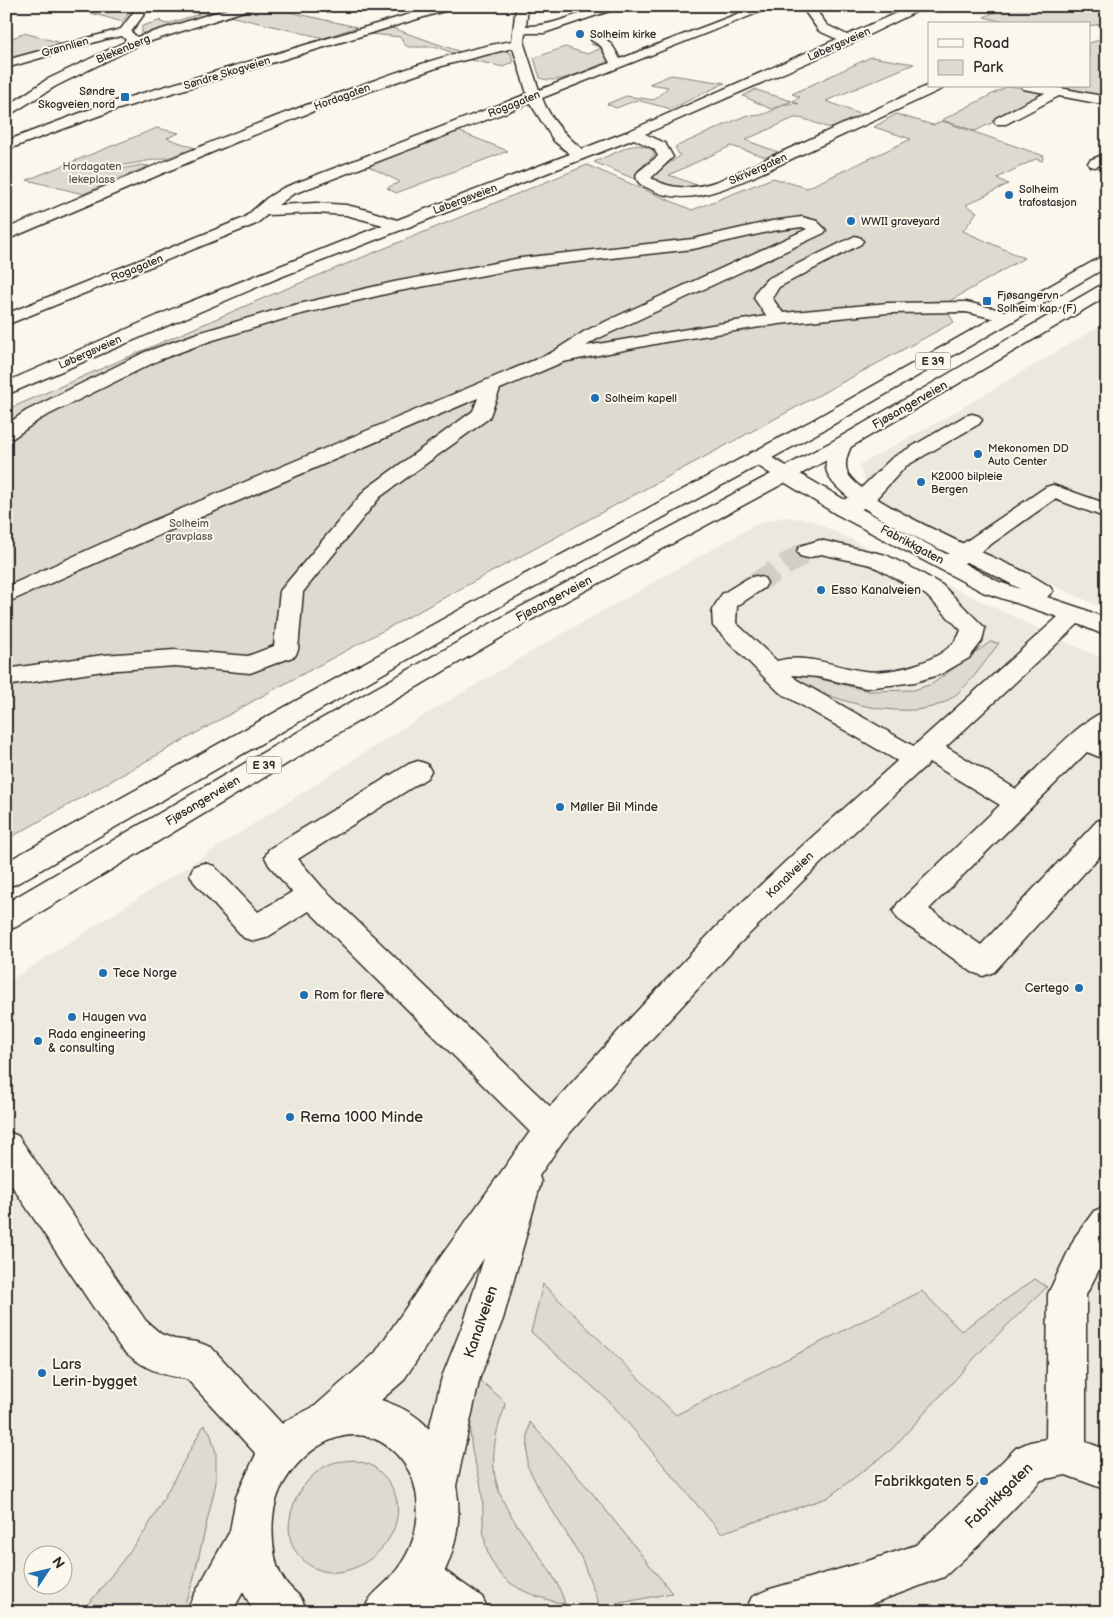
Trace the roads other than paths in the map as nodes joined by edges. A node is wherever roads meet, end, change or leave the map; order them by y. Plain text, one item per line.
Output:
1 (144, 6) edge
2 (249, 6) edge
3 (450, 6) edge
4 (522, 6) edge
5 (614, 6) edge
6 (769, 6) edge
7 (807, 6) edge
8 (922, 6) edge
9 (520, 29) junction
10 (125, 32) junction
11 (597, 40) dead end
12 (848, 40) junction
13 (134, 42) junction
14 (518, 44) junction
15 (6, 64) edge
16 (617, 64) junction
17 (933, 88) edge
18 (1038, 88) edge
19 (1057, 92) junction
20 (535, 95) junction
21 (1107, 101) edge
22 (1000, 121) dead end
23 (10, 123) edge
24 (33, 134) junction
25 (634, 134) junction
26 (6, 146) edge
27 (580, 154) junction
28 (171, 164) junction
29 (130, 165) dead end
30 (264, 210) junction
31 (396, 226) junction
32 (6, 235) edge
33 (855, 241) dead end
34 (1107, 260) edge
35 (1107, 289) edge
36 (1008, 317) junction
37 (6, 320) edge
38 (779, 320) junction
39 (558, 357) junction
40 (492, 384) junction
41 (6, 389) edge
42 (972, 420) dead end
43 (6, 434) edge
44 (842, 444) junction
45 (757, 457) junction
46 (787, 475) junction
47 (853, 504) junction
48 (1107, 512) edge
49 (808, 551) tunnel mouth
50 (957, 558) junction
51 (756, 583) tunnel mouth
52 (6, 596) edge
53 (1075, 614) junction
54 (1107, 628) edge
55 (772, 671) junction
56 (6, 678) edge
57 (1107, 720) edge
58 (1096, 745) edge
59 (923, 754) junction
60 (418, 771) dead end
61 (1017, 802) junction
62 (1107, 830) edge
63 (204, 874) dead end
64 (6, 876) edge
65 (312, 895) junction
66 (6, 918) edge
67 (551, 1130) junction
68 (6, 1147) edge
69 (530, 1161) junction
70 (1107, 1223) edge
71 (329, 1419) junction
72 (281, 1452) junction
73 (1066, 1455) junction
74 (1107, 1470) edge
75 (436, 1484) junction
76 (251, 1536) junction
77 (419, 1578) junction
78 (208, 1612) edge
79 (285, 1612) edge
80 (385, 1612) edge
81 (467, 1612) edge
82 (767, 1612) edge

1 - 10 main road
2 - 13 main road, Blekenberg
3 - 24 main road, Søndre Skogveien
4 - 9 main road
5 - 9 main road
6 - 16 main road, Rogagaten
7 - 12 main road
8 - 12 main road, Løbergsveien
9 - 14 main road
10 - 13 main road
10 - 15 main road, Grønnlien
11 - 16 main road
12 - 25 main road, Løbergsveien
13 - 23 main road, Blekenberg
14 - 20 main road
14 - 28 main road, Hordagaten
16 - 20 main road, Rogagaten
17 - 25 main road, Skrivergaten
18 - 19 main road
19 - 21 main road
19 - 22 main road
20 - 27 main road
20 - 30 main road, Rogagaten
23 - 24 main road, Blekenberg
24 - 26 main road, Søndre Skogveien
25 - 27 main road, Løbergsveien
27 - 31 main road, Løbergsveien
28 - 29 main road, Hordagaten
28 - 32 main road, Hordagaten
30 - 31 main road
30 - 37 main road, Rogagaten
31 - 41 main road, Løbergsveien
33 - 38 main road
34 - 36 main road, E 39
35 - 44 main road, Fjøsangerveien / E 39
36 - 38 main road
36 - 45 main road, E 39
38 - 39 main road
39 - 40 main road
39 - 43 main road
40 - 52 main road
40 - 56 main road
42 - 47 main road
44 - 46 main road, Fjøsangerveien / E 39
44 - 47 main road, Fabrikkgaten
45 - 46 main road, Fabrikkgaten
45 - 64 main road, E 39
46 - 47 main road, Fabrikkgaten
46 - 66 main road, Fjøsangerveien / E 39
47 - 50 main road, Fabrikkgaten
48 - 50 main road
49 - 55 main road
50 - 53 main road, Fabrikkgaten
51 - 55 main road
53 - 54 main road, Fabrikkgaten
53 - 59 main road, Kanalveien
55 - 59 main road
57 - 58 main road
58 - 61 main road
59 - 61 main road
59 - 67 main road, Kanalveien
60 - 65 main road
61 - 62 main road
63 - 65 main road
65 - 67 main road
67 - 69 main road, Kanalveien
68 - 72 main road
69 - 71 main road, Kanalveien
69 - 75 main road, Kanalveien
70 - 73 main road
71 - 72 main road
71 - 75 main road
72 - 76 main road
73 - 74 main road
73 - 82 main road, Fabrikkgaten
75 - 77 main road
76 - 78 main road
76 - 79 main road
77 - 80 main road
77 - 81 main road

